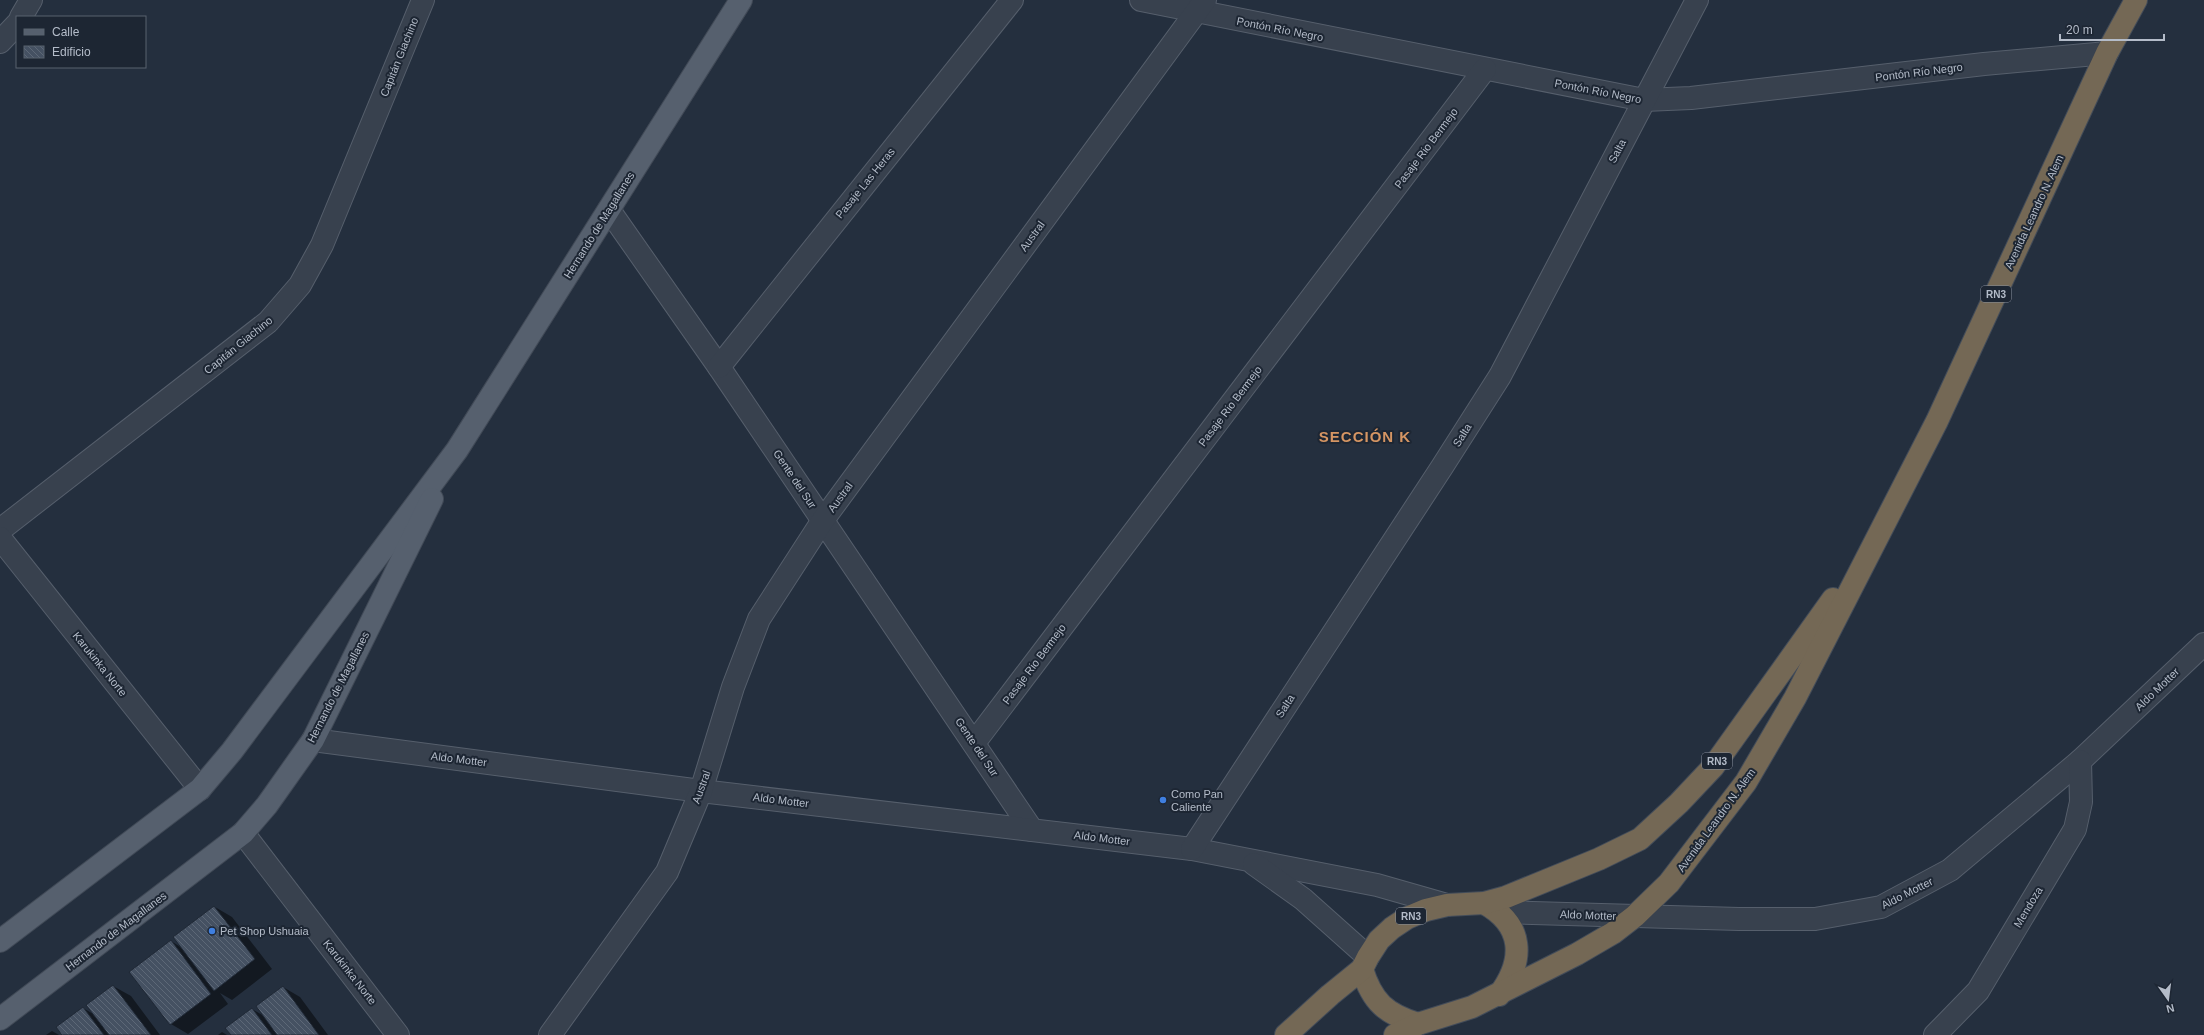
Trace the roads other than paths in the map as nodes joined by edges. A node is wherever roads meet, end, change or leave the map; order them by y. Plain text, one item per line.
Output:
1 (31, 0) edge
2 (423, 0) edge
3 (741, 0) edge
4 (1012, 0) edge
5 (1142, 0) edge
6 (1697, 0) edge
7 (2136, 0) edge
8 (1201, 6) edge
9 (22, 16) edge
10 (16, 25) edge
11 (0, 42) edge
12 (2108, 53) junction
13 (1485, 69) junction
14 (1644, 100) junction
15 (609, 210) junction
16 (719, 367) junction
17 (457, 450) junction
18 (823, 520) junction
19 (0, 530) edge
20 (1879, 532) junction
21 (0, 538) edge
22 (2204, 644) edge
23 (313, 740) junction
24 (974, 743) junction
25 (2080, 761) junction
26 (200, 789) junction
27 (701, 791) junction
28 (1032, 830) junction
29 (243, 833) junction
30 (1192, 849) junction
31 (1248, 859) junction
32 (1447, 905) junction
33 (1491, 907) junction
34 (1635, 916) junction
35 (0, 941) edge
36 (1365, 963) junction
37 (1499, 995) junction
38 (0, 1019) edge
39 (1418, 1024) junction
40 (398, 1035) edge
41 (550, 1035) edge
42 (1286, 1035) edge
43 (1395, 1035) edge
44 (1935, 1035) edge

1 - 9 street
2 - 19 street, Capitán Giachino
3 - 15 main road, Hernando de Magallanes
4 - 16 street, Pasaje Las Heras
5 - 8 street, Pontón Río Negro
6 - 14 street, Salta
7 - 12 highway, Avenida Leandro N. Alem / RN3
8 - 13 street, Pontón Río Negro
8 - 18 street, Austral
10 - 11 street
12 - 14 street, Pontón Río Negro
12 - 20 highway, Avenida Leandro N. Alem / RN3
13 - 14 street, Pontón Río Negro
13 - 24 street, Pasaje Rio Bermejo
14 - 30 street, Salta
15 - 16 street, Gente del Sur
15 - 17 main road, Hernando de Magallanes
16 - 18 street, Gente del Sur
17 - 23 main road, Hernando de Magallanes
17 - 26 main road, Hernando de Magallanes
18 - 24 street, Gente del Sur
18 - 27 street, Austral
20 - 33 highway, Avenida Leandro N. Alem / RN3
20 - 34 highway, Avenida Leandro N. Alem / RN3
21 - 26 street, Karukinka Norte
22 - 25 street, Aldo Motter
23 - 27 street, Aldo Motter
23 - 29 main road, Hernando de Magallanes
24 - 28 street, Gente del Sur
25 - 34 street, Aldo Motter
25 - 44 street, Mendoza
26 - 35 main road, Hernando de Magallanes
27 - 28 street, Aldo Motter
27 - 41 street, Austral
28 - 30 street, Aldo Motter
29 - 38 main road, Hernando de Magallanes
29 - 40 street, Karukinka Norte
30 - 31 street, Aldo Motter
31 - 32 street, Aldo Motter
31 - 36 street, Aldo Motter
32 - 33 highway, Avenida Leandro N. Alem / RN3
32 - 36 highway, Avenida Leandro N. Alem / RN3
33 - 34 street, Aldo Motter
33 - 37 highway
34 - 37 highway, Avenida Leandro N. Alem / RN3
36 - 39 highway
36 - 42 highway, Avenida Leandro N. Alem / RN3
37 - 39 highway, Avenida Leandro N. Alem / RN3
39 - 43 highway, Avenida Leandro N. Alem / RN3

